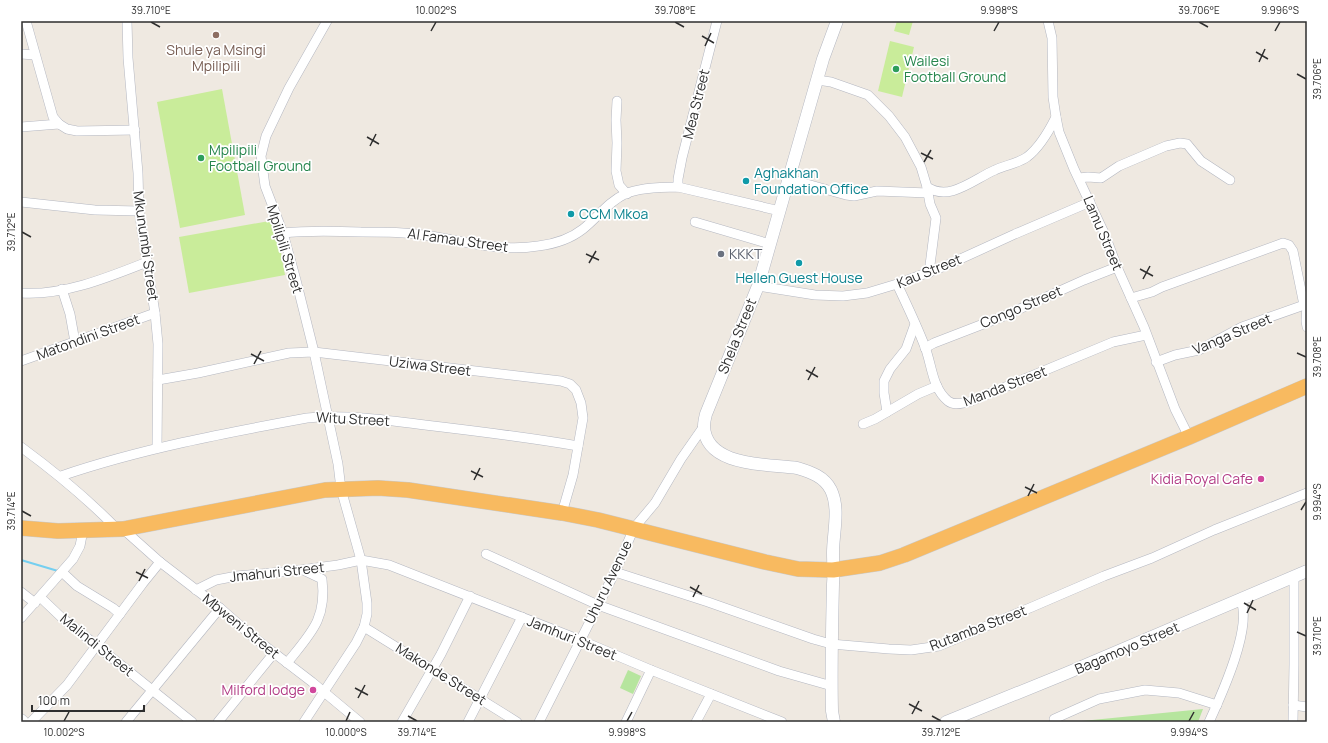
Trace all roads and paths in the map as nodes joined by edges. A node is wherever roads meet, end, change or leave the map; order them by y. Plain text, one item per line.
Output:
1 (26, 21) edge
2 (127, 21) edge
3 (327, 21) edge
4 (718, 21) edge
5 (837, 21) edge
6 (1048, 21) edge
7 (21, 54) edge
8 (35, 55) junction
9 (817, 80) junction
10 (617, 101) dead end
11 (1056, 117) junction
12 (59, 124) junction
13 (21, 127) edge
14 (135, 130) junction
15 (1079, 178) junction
16 (789, 179) junction
17 (1230, 180) dead end
18 (678, 187) junction
19 (927, 190) junction
20 (627, 194) junction
21 (21, 202) edge
22 (1090, 202) junction
23 (139, 211) junction
24 (780, 211) junction
25 (695, 222) dead end
26 (283, 232) junction
27 (770, 244) junction
28 (147, 262) junction
29 (1118, 267) junction
30 (929, 272) junction
31 (897, 284) junction
32 (758, 286) junction
33 (62, 289) junction
34 (21, 293) edge
35 (1131, 298) junction
36 (1306, 304) edge
37 (156, 313) junction
38 (914, 324) junction
39 (1307, 327) edge
40 (1146, 335) junction
41 (75, 342) junction
42 (926, 348) junction
43 (314, 352) junction
44 (21, 361) edge
45 (1156, 362) junction
46 (158, 380) junction
47 (937, 386) junction
48 (1307, 386) edge
49 (887, 412) junction
50 (326, 416) junction
51 (863, 424) dead end
52 (704, 426) junction
53 (1188, 438) junction
54 (578, 446) junction
55 (21, 447) edge
56 (157, 448) junction
57 (61, 476) junction
58 (341, 489) junction
59 (1307, 493) edge
60 (562, 513) junction
61 (21, 528) edge
62 (634, 528) junction
63 (121, 529) junction
64 (83, 530) junction
65 (486, 554) dead end
66 (361, 560) junction
67 (160, 562) junction
68 (303, 570) junction
69 (833, 570) junction
70 (1307, 571) edge
71 (62, 572) junction
72 (615, 572) junction
73 (1294, 577) junction
74 (196, 590) junction
75 (21, 592) edge
76 (470, 596) junction
77 (1240, 599) junction
78 (37, 600) junction
79 (598, 605) junction
80 (220, 608) junction
81 (120, 614) junction
82 (522, 617) junction
83 (21, 618) edge
84 (364, 627) junction
85 (580, 640) junction
86 (97, 644) junction
87 (831, 644) junction
88 (274, 653) junction
89 (287, 663) junction
90 (432, 669) junction
91 (651, 670) junction
92 (832, 686) junction
93 (152, 689) junction
94 (323, 693) junction
95 (711, 694) junction
96 (480, 699) junction
97 (1217, 705) junction
98 (1293, 706) junction
99 (1307, 707) edge
100 (832, 718) edge
101 (1054, 719) dead end
102 (31, 722) edge
103 (126, 722) edge
104 (192, 722) edge
105 (218, 722) edge
106 (304, 722) edge
107 (360, 722) edge
108 (402, 722) edge
109 (468, 722) edge
110 (518, 722) edge
111 (539, 722) edge
112 (626, 722) edge
113 (696, 722) edge
114 (782, 722) edge
115 (946, 722) edge
116 (1209, 722) edge
117 (1293, 722) edge

1 - 8 street
2 - 14 street, Mkunumbi Street
3 - 26 street, Mpilipili Street
4 - 18 street, Mea Street
5 - 9 main road, Shela Street
6 - 11 street, Lamu Street
7 - 8 street
8 - 12 street
9 - 16 main road, Shela Street
9 - 19 street
10 - 20 street
11 - 15 street, Lamu Street
11 - 19 street
12 - 13 street
12 - 14 street
14 - 23 street, Mkunumbi Street
15 - 17 street
15 - 22 street, Lamu Street
16 - 19 street
16 - 24 main road, Shela Street
18 - 20 street, Al Famau Street
18 - 24 street, Al Famau Street
19 - 30 street
20 - 26 street, Al Famau Street
21 - 23 street
22 - 29 street, Lamu Street
22 - 30 street, Kau Street
23 - 28 street, Mkunumbi Street
24 - 27 main road, Shela Street
25 - 27 street
26 - 43 street, Mpilipili Street
27 - 32 main road, Shela Street
28 - 33 street
28 - 37 street, Mkunumbi Street
29 - 35 street, Lamu Street
29 - 42 street, Congo Street
30 - 31 street, Kau Street
31 - 32 street, Kau Street
31 - 38 street, Manda Street
32 - 52 main road, Shela Street
33 - 34 street
33 - 41 street
35 - 36 street
35 - 40 street, Lamu Street
36 - 39 street
36 - 45 street, Vanga Street
37 - 41 street, Matondini Street
37 - 46 street, Mkunumbi Street
38 - 42 street, Manda Street
38 - 49 street
40 - 45 street, Lamu Street
40 - 47 street, Manda Street
41 - 44 street, Matondini Street
42 - 47 street, Manda Street
43 - 46 street, Uziwa Street
43 - 50 street, Mpilipili Street
43 - 54 street, Uziwa Street
45 - 53 street, Lamu Street
46 - 56 street, Mkunumbi Street
47 - 49 street
48 - 53 highway
49 - 51 street
50 - 54 street, Witu Street
50 - 56 street, Witu Street
50 - 58 street, Mpilipili Street
52 - 62 street, Uhuru Avenue
52 - 69 main road
53 - 69 highway
54 - 60 street, Uziwa Street
55 - 57 street, Mbweni Street
56 - 57 street, Witu Street
57 - 63 street, Mbweni Street
58 - 60 highway
58 - 63 highway
58 - 66 street, Mpilipili Street
59 - 87 street, Rutamba Street
60 - 62 highway
61 - 64 highway
62 - 69 highway
62 - 72 street, Uhuru Avenue
63 - 64 highway
63 - 67 street, Mbweni Street
64 - 71 street
65 - 79 street
66 - 68 street, Jmahuri Street
66 - 76 street, Jamhuri Street
66 - 84 street, Mpilipili Street
67 - 74 street, Mbweni Street
67 - 81 street
68 - 74 street, Jmahuri Street
68 - 89 street
69 - 87 main road
70 - 73 main road, Bagamoyo Street
71 - 78 street
71 - 81 street
72 - 79 street, Uhuru Avenue
72 - 87 street, Rutamba Street
73 - 77 main road, Bagamoyo Street
73 - 98 street
74 - 80 street, Mbweni Street
75 - 78 street, Malindi Street
76 - 82 street, Jamhuri Street
76 - 90 street
77 - 97 street
77 - 115 main road, Bagamoyo Street
78 - 83 street
78 - 86 street, Malindi Street
79 - 85 street, Uhuru Avenue
79 - 92 street
80 - 88 street, Mbweni Street
80 - 93 street
81 - 86 street
82 - 85 street, Jamhuri Street
82 - 96 street
84 - 90 street, Makonde Street
84 - 94 street, Mpilipili Street
85 - 91 street, Jamhuri Street
85 - 111 street, Uhuru Avenue
86 - 93 street, Malindi Street
86 - 102 street
87 - 92 main road
88 - 89 street, Mbweni Street
88 - 105 street
89 - 94 street, Mbweni Street
90 - 96 street, Makonde Street
90 - 108 street
91 - 95 street, Jamhuri Street
91 - 112 street
92 - 100 main road
93 - 103 street
93 - 104 street, Malindi Street
94 - 106 street, Mpilipili Street
94 - 107 street, Mbweni Street
95 - 113 street
95 - 114 street, Jamhuri Street
96 - 109 street
96 - 110 street, Makonde Street
97 - 101 street
97 - 116 street
98 - 99 street
98 - 117 street

